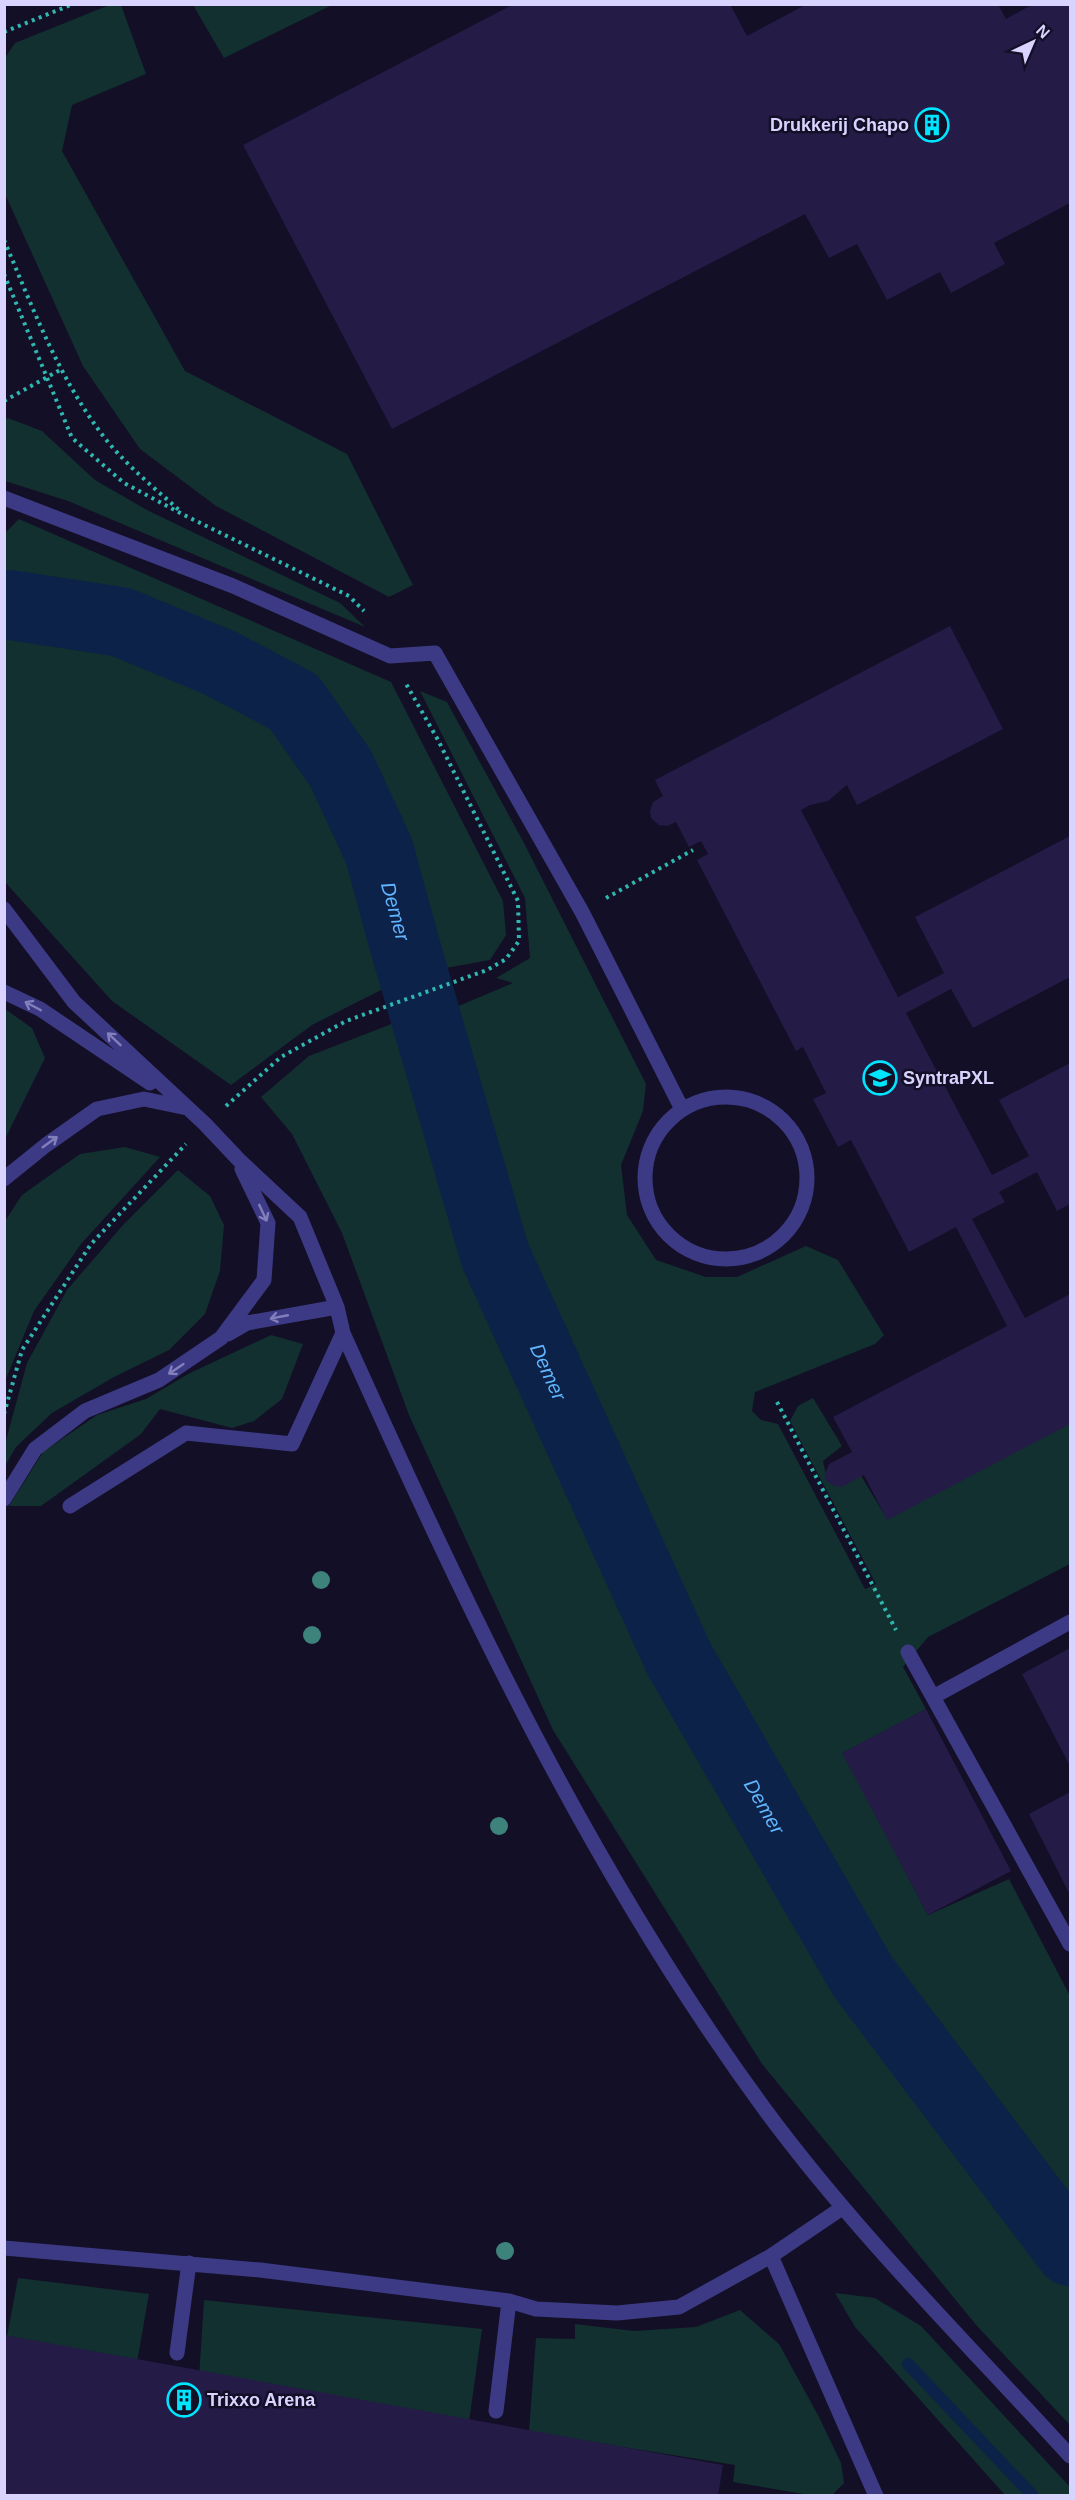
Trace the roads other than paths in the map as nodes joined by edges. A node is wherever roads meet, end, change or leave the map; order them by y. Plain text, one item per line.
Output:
1 (6, 501) edge
2 (4, 909) edge
3 (4, 992) edge
4 (187, 1108) junction
5 (682, 1109) junction
6 (239, 1160) junction
7 (4, 1179) edge
8 (337, 1307) junction
9 (343, 1333) junction
10 (220, 1338) junction
11 (4, 1499) edge
12 (70, 1506) dead end
13 (1071, 1622) edge
14 (908, 1652) road end
15 (933, 1697) junction
16 (1071, 1944) edge
17 (842, 2208) junction
18 (4, 2248) edge
19 (771, 2256) junction
20 (189, 2263) junction
21 (509, 2301) junction
22 (177, 2353) dead end
23 (496, 2411) dead end
24 (1071, 2456) edge
25 (876, 2496) edge

1 - 5 lane
4 -> 2 lane
4 -> 3 lane
4 - 6 lane
7 -> 4 lane
5 - 5 lane
6 - 8 lane
6 -> 10 lane
8 - 9 lane
8 -> 10 lane
9 - 12 lane
9 - 17 lane
10 -> 11 lane
13 - 15 lane
14 - 15 lane
15 - 16 lane
17 - 19 lane
17 - 24 lane
18 - 20 lane
19 - 21 lane
19 - 25 lane
20 - 21 lane
20 - 22 lane
21 - 23 lane

